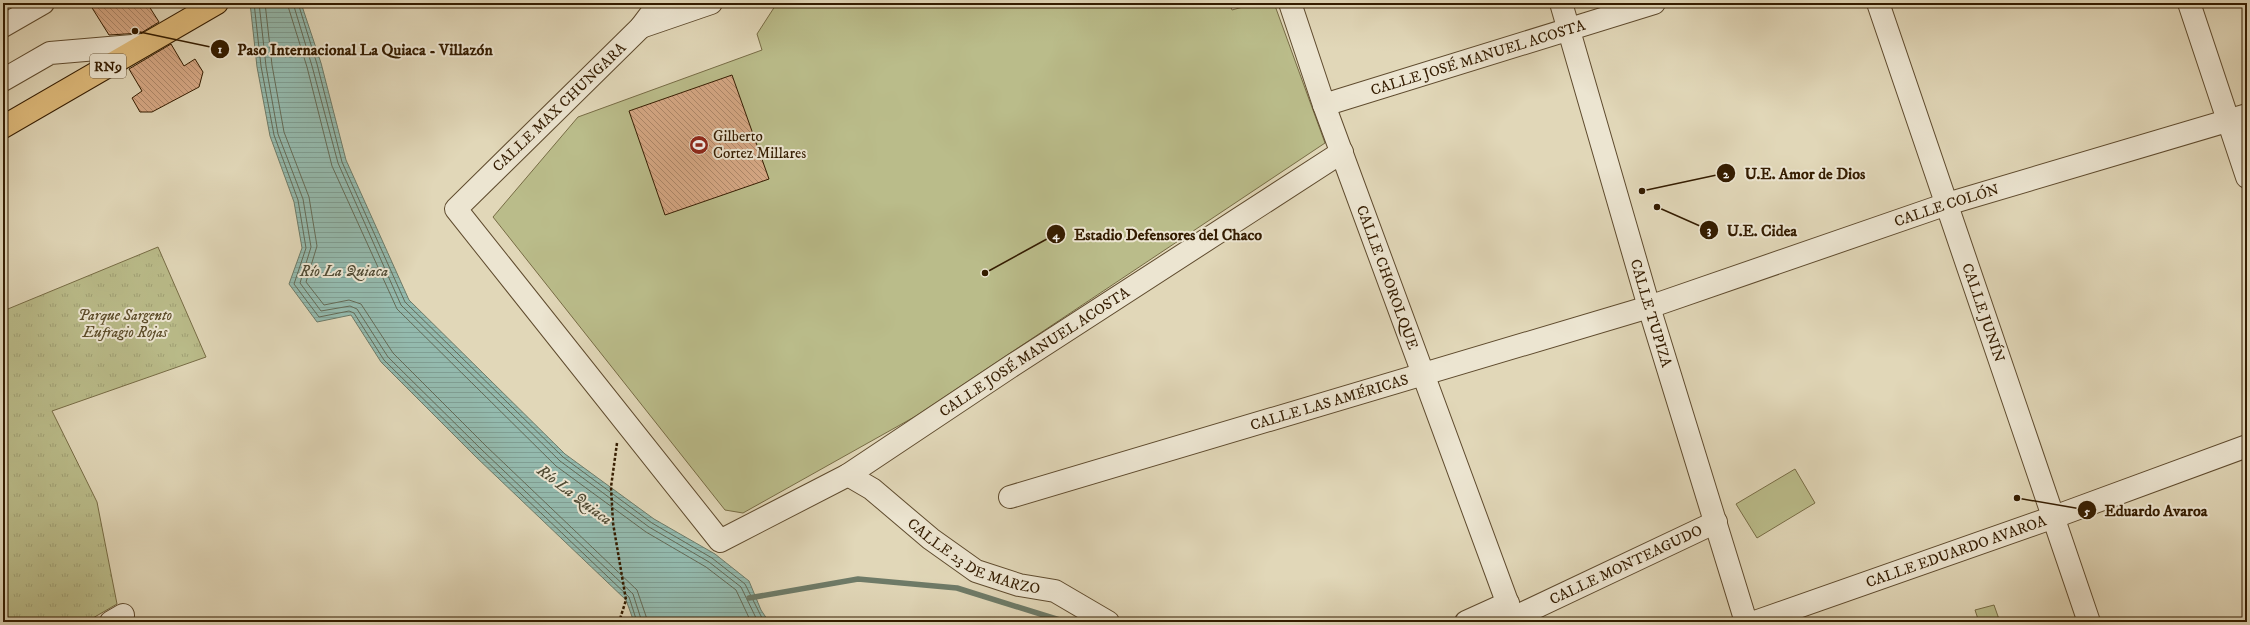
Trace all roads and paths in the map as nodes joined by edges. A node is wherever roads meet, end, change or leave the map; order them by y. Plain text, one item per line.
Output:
1 (43, 3) edge
2 (658, 3) edge
3 (711, 3) edge
4 (1290, 3) edge
5 (1561, 3) edge
6 (1654, 3) edge
7 (1878, 3) edge
8 (2189, 3) edge
9 (215, 4) edge
10 (3, 26) edge
11 (642, 27) junction
12 (1570, 30) junction
13 (144, 45) junction
14 (3, 80) edge
15 (1324, 105) junction
16 (2238, 118) edge
17 (3, 127) edge
18 (1342, 152) junction
19 (2247, 177) edge
20 (1947, 204) junction
21 (1648, 307) junction
22 (1424, 374) junction
23 (621, 416) junction
24 (2247, 446) edge
25 (848, 475) junction
26 (1010, 497) dead end
27 (2054, 518) junction
28 (1716, 522) junction
29 (1510, 610) junction
30 (619, 622) edge
31 (1108, 622) edge
32 (1466, 622) edge
33 (1746, 622) edge
34 (1756, 622) edge
35 (2089, 622) edge

1 - 10 street
2 - 11 street, CALLE MAX CHUNGARA
3 - 11 street
4 - 15 street, CALLE CHOROLQUE
5 - 12 street, CALLE TUPIZA
6 - 12 street, CALLE JOSÉ MANUEL ACOSTA
7 - 20 street, CALLE JUNÍN
8 - 16 street
9 - 13 highway, RN9
11 - 23 street, CALLE MAX CHUNGARA
12 - 15 street, CALLE JOSÉ MANUEL ACOSTA
12 - 21 street, CALLE TUPIZA
13 - 14 street
13 - 17 highway, RN9
15 - 18 street, CALLE CHOROLQUE
16 - 19 street
16 - 20 street, CALLE COLÓN
18 - 22 street, CALLE CHOROLQUE
18 - 25 street, CALLE JOSÉ MANUEL ACOSTA
20 - 21 street, CALLE COLÓN
20 - 27 street, CALLE JUNÍN
21 - 22 street, CALLE LAS AMÉRICAS
21 - 28 street, CALLE TUPIZA
22 - 26 street, CALLE LAS AMÉRICAS
22 - 29 street, CALLE CHOROLQUE
23 - 25 street, CALLE JOSÉ MANUEL ACOSTA
23 - 30 path
24 - 27 street, CALLE EDUARDO AVAROA
25 - 31 street, CALLE 23 DE MARZO
27 - 34 street, CALLE EDUARDO AVAROA
27 - 35 street, CALLE JUNÍN
28 - 29 street, CALLE MONTEAGUDO
28 - 33 street, CALLE TUPIZA
29 - 32 street, CALLE MONTEAGUDO

